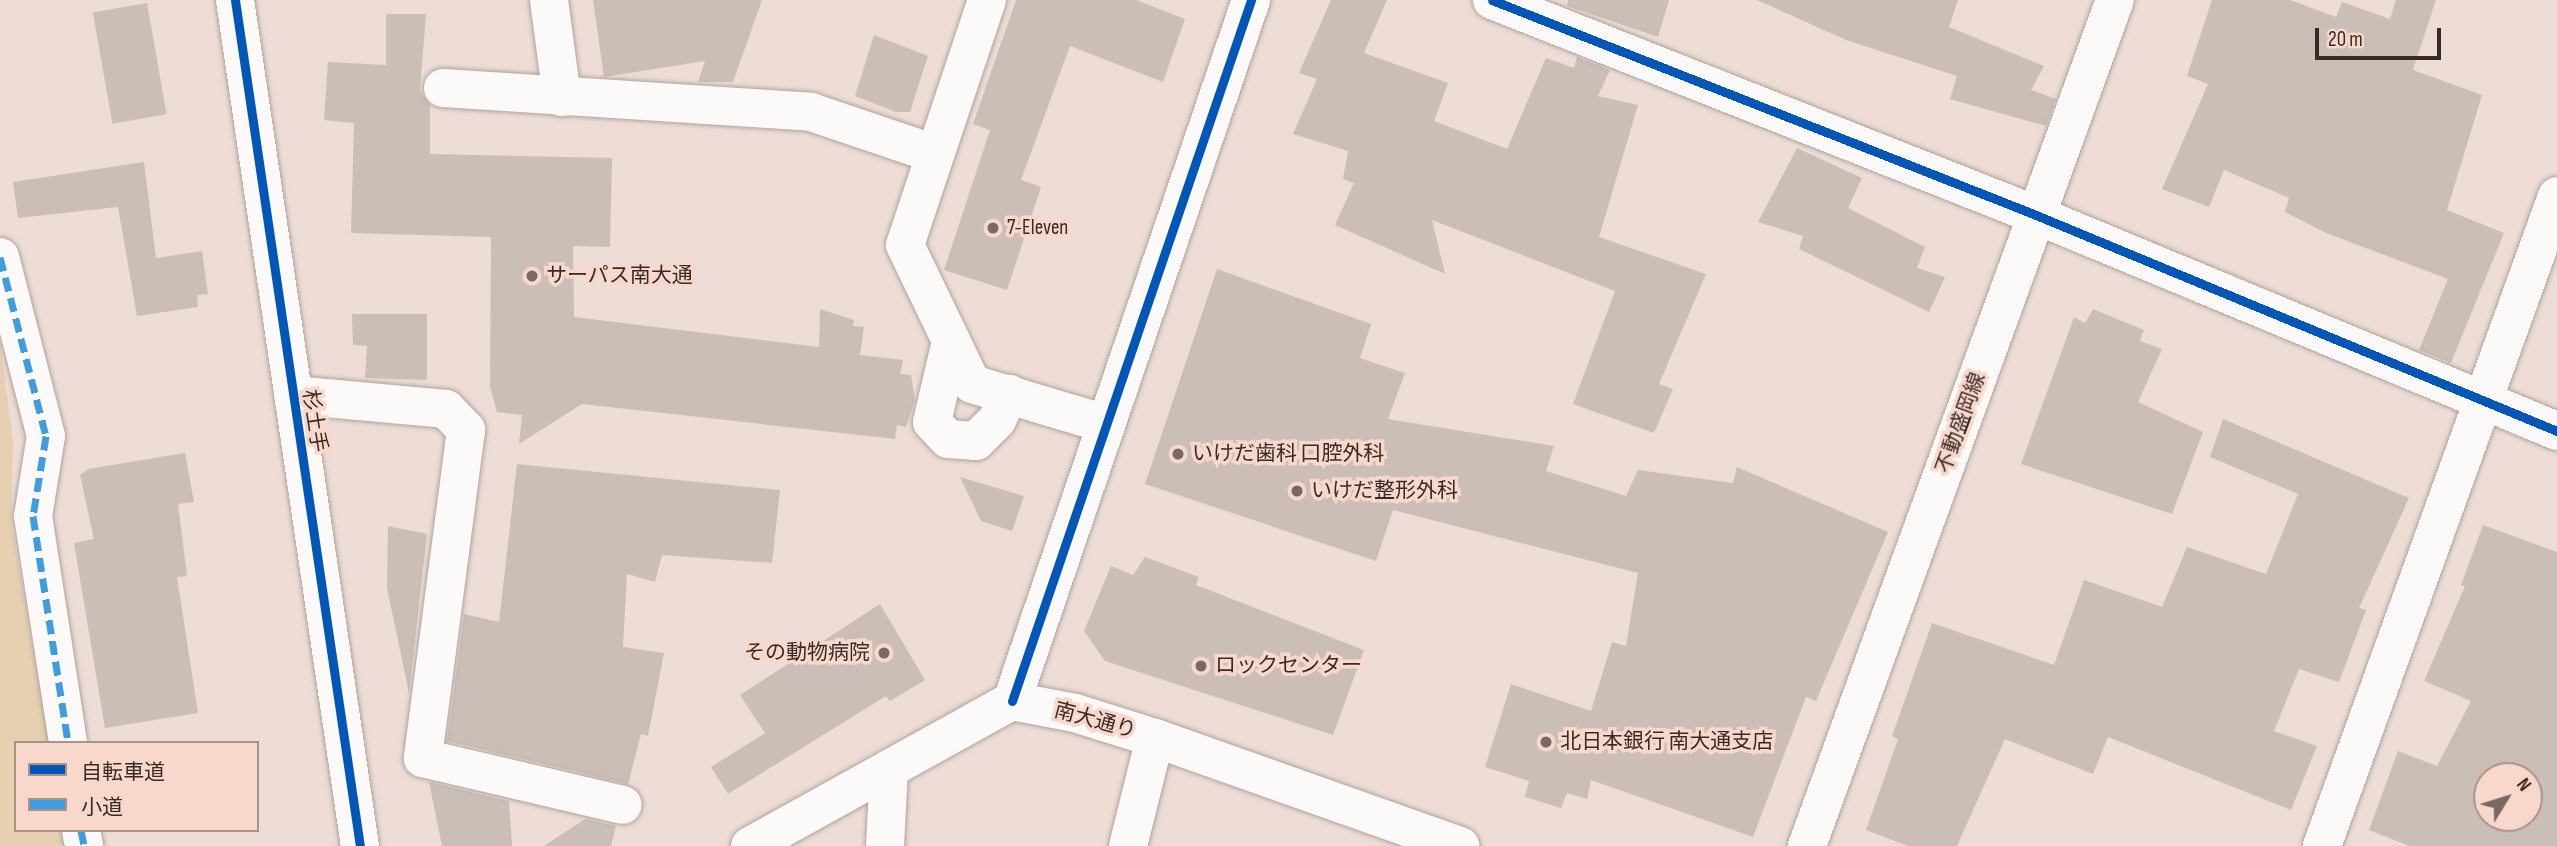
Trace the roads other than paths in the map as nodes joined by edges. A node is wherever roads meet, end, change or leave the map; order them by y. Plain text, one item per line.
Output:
1 (235, 0) edge
2 (549, 0) edge
3 (986, 0) edge
4 (1492, 0) edge
5 (2115, 0) edge
6 (1242, 2) edge
7 (1563, 13) edge
8 (443, 88) dead end
9 (562, 97) junction
10 (935, 154) junction
11 (2557, 197) edge
12 (2036, 215) junction
13 (0, 257) edge
14 (951, 341) junction
15 (1009, 394) junction
16 (293, 396) junction
17 (2483, 401) junction
18 (1106, 424) junction
19 (2557, 431) edge
20 (1013, 701) junction
21 (1155, 738) junction
22 (68, 741) edge
23 (889, 769) junction
24 (624, 805) dead end
25 (360, 846) edge
26 (750, 846) edge
27 (885, 846) edge
28 (1128, 846) edge
29 (1460, 846) edge
30 (1807, 846) edge
31 (2322, 846) edge

1 - 16 street, 杉土手
2 - 9 street
3 - 10 street
4 - 7 street
5 - 12 street, 不動盛岡線
6 - 18 street
7 - 12 street
8 - 9 street
9 - 10 street
10 - 14 street
11 - 17 street
12 - 17 street
12 - 30 street, 不動盛岡線
13 - 22 street
14 - 15 street
14 - 15 street
15 - 18 street
16 - 24 street
16 - 25 street, 杉土手
17 - 19 street
17 - 31 street
18 - 20 street
20 - 21 street, 南大通り
20 - 23 street
21 - 28 street
21 - 29 street, 南大通り
23 - 26 street
23 - 27 street

